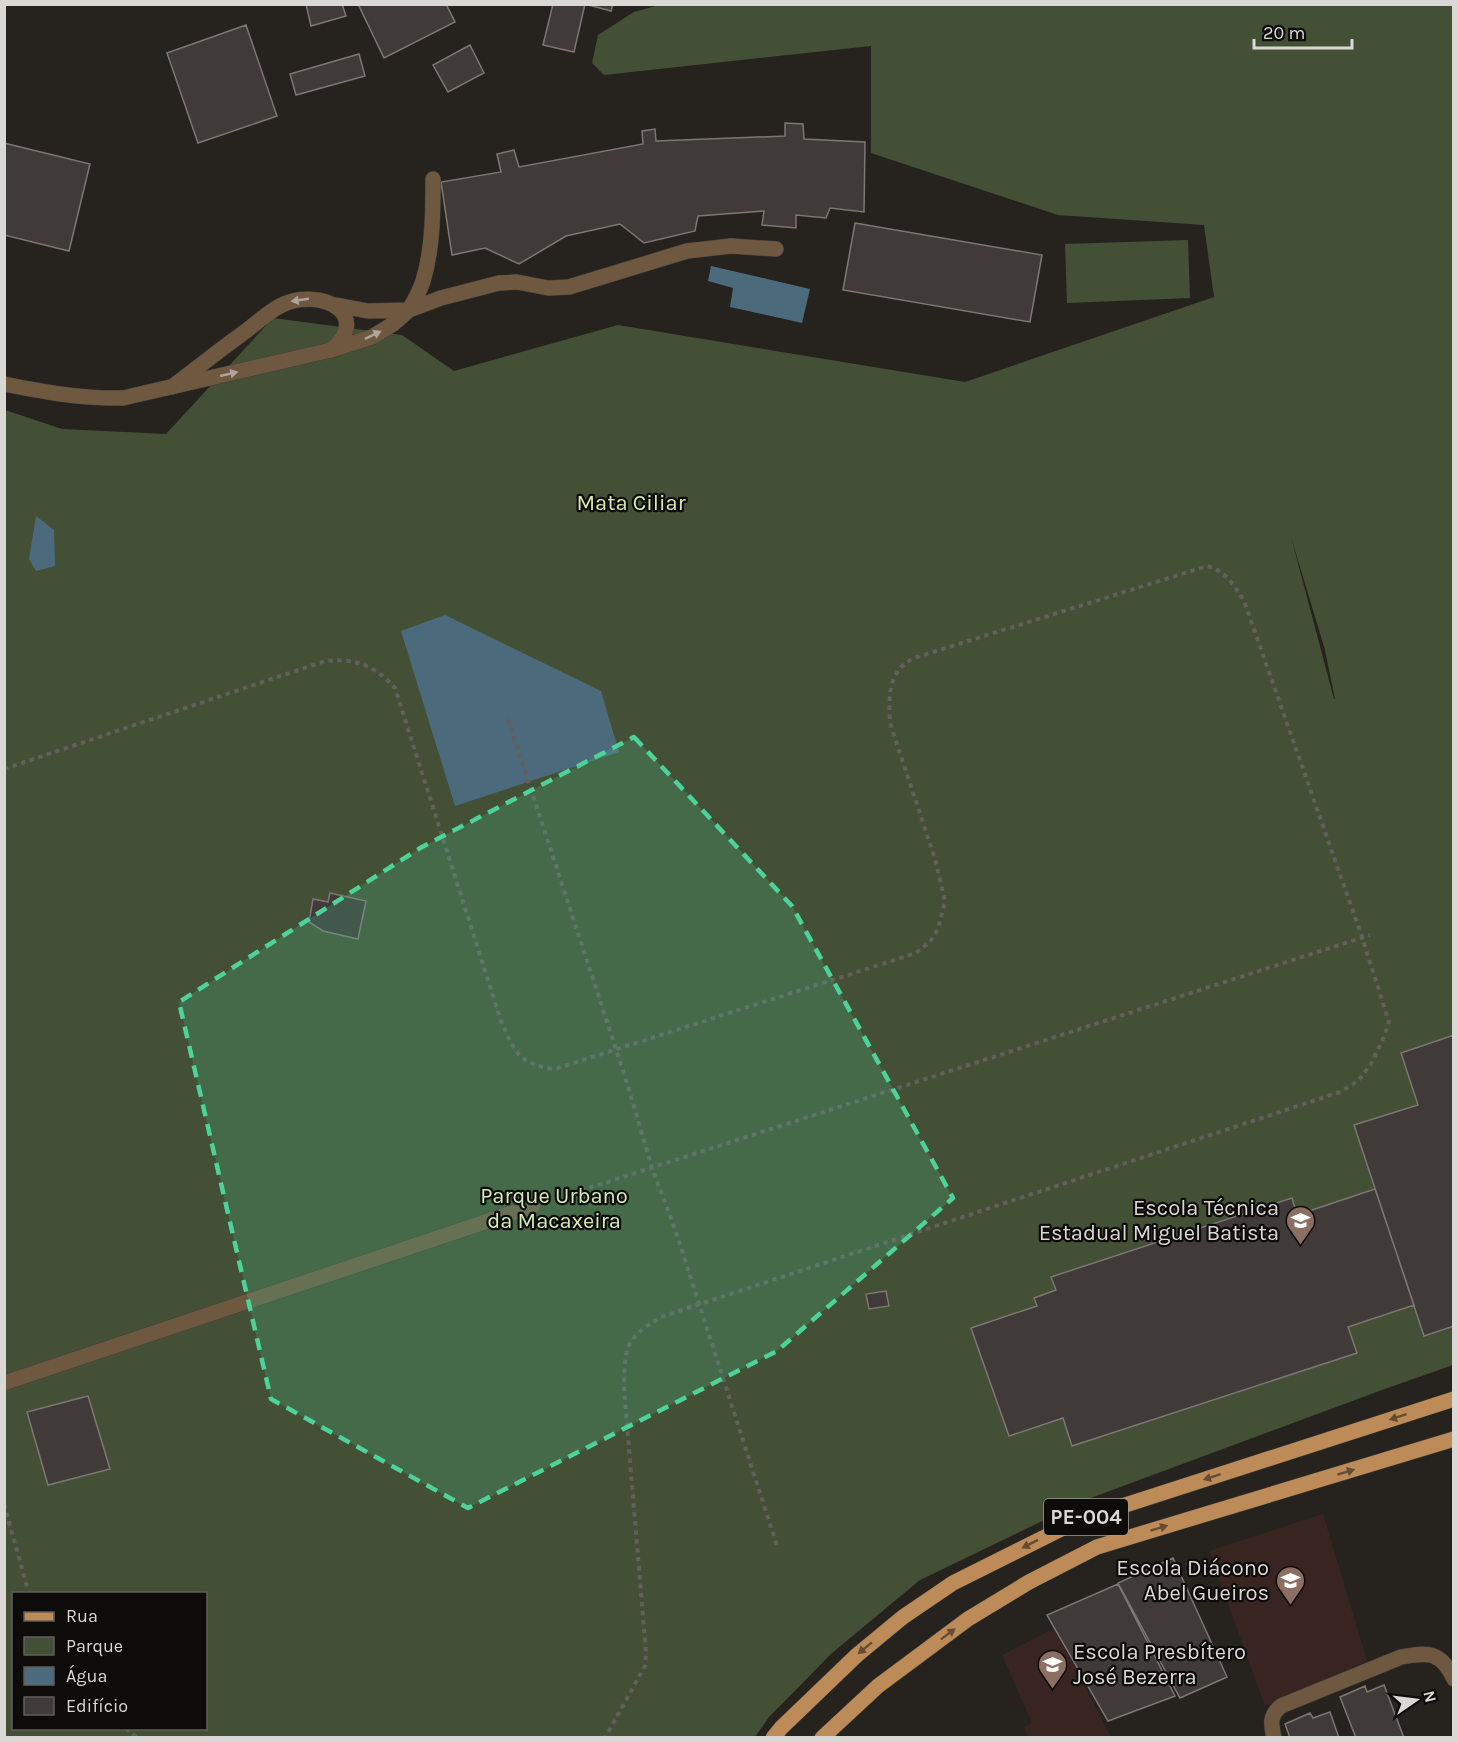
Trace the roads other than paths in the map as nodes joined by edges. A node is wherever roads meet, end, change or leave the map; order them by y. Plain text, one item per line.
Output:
1 (434, 178) dead end
2 (776, 249) dead end
3 (336, 305) junction
4 (409, 310) junction
5 (331, 350) junction
6 (4, 384) edge
7 (172, 387) junction
8 (533, 1206) road end
9 (4, 1383) edge
10 (1454, 1399) edge
11 (1454, 1439) edge
12 (1454, 1679) edge
13 (773, 1737) edge
14 (822, 1737) edge
15 (1274, 1737) edge

1 - 4 street
2 - 4 street
3 - 4 street
3 - 5 street
3 -> 7 street
5 -> 4 street
7 -> 5 street
6 - 7 street
8 - 9 street
10 -> 13 main road, PE-004
14 -> 11 main road, PE-004
12 - 15 street

